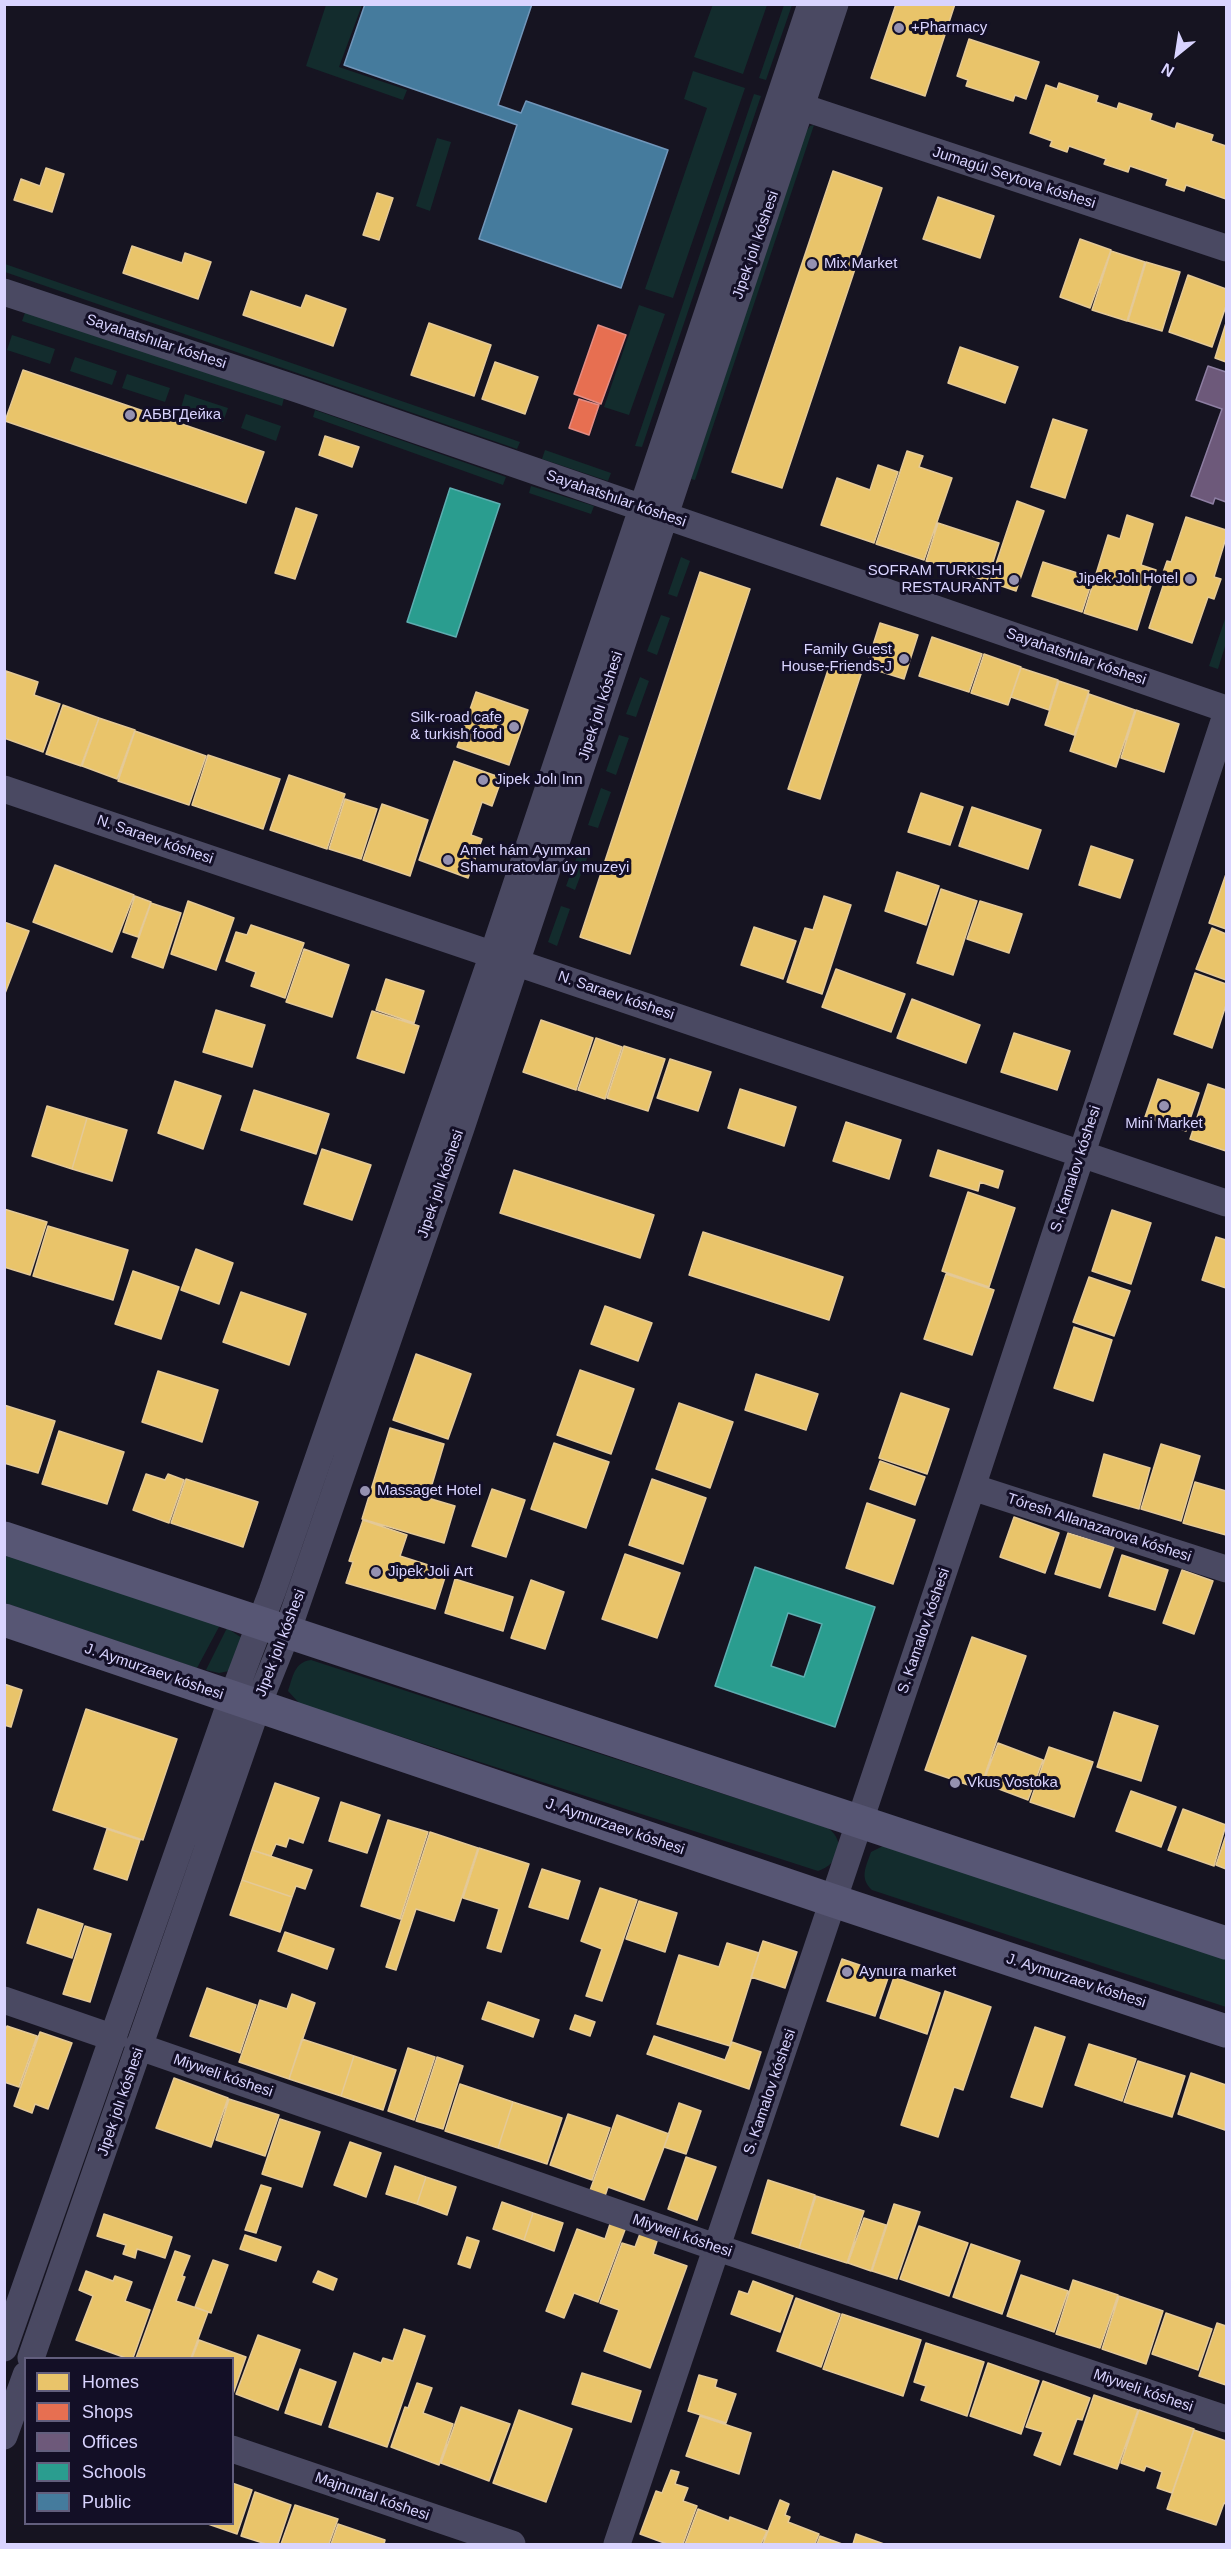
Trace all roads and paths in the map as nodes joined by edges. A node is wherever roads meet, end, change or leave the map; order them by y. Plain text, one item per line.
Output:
1 (811, 4) edge
2 (835, 4) edge
3 (802, 107) junction
4 (1227, 248) edge
5 (4, 292) edge
6 (654, 512) junction
7 (1227, 709) edge
8 (1227, 715) edge
9 (4, 789) edge
10 (505, 957) junction
11 (1081, 1154) junction
12 (1227, 1203) edge
13 (972, 1487) junction
14 (4, 1538) edge
15 (1227, 1569) edge
16 (4, 1620) edge
17 (274, 1628) junction
18 (244, 1702) junction
19 (860, 1822) junction
20 (834, 1901) junction
21 (1227, 1942) edge
22 (4, 2000) edge
23 (1227, 2031) edge
24 (114, 2038) junction
25 (140, 2047) junction
26 (718, 2248) junction
27 (4, 2348) edge
28 (27, 2357) edge
29 (22, 2372) edge
30 (1227, 2419) edge
31 (4, 2436) edge
32 (234, 2450) edge
33 (512, 2544) edge
34 (617, 2544) edge

1 - 6 street, Jipek jolı kóshesi
2 - 3 street, Jipek jolı kóshesi
3 - 4 street, Jumagúl Seytova kóshesi
3 - 6 street, Jipek jolı kóshesi
5 - 6 street, Sayahatshılar kóshesi
6 - 7 street, Sayahatshılar kóshesi
6 - 10 street, Jipek jolı kóshesi
8 - 11 street, S. Kamalov kóshesi
9 - 10 street, N. Saraev kóshesi
10 - 11 street, N. Saraev kóshesi
10 - 17 street, Jipek jolı kóshesi
11 - 12 street, N. Saraev kóshesi
11 - 13 street, S. Kamalov kóshesi
13 - 15 street, Tóresh Allanazarova kóshesi
13 - 19 street, S. Kamalov kóshesi
14 - 17 street
16 - 18 street, J. Aymurzaev kóshesi
17 - 18 street, Jipek jolı kóshesi
17 - 19 street
18 - 20 street, J. Aymurzaev kóshesi
18 - 24 street, Jipek jolı kóshesi
18 - 25 street, Jipek jolı kóshesi
19 - 20 street, S. Kamalov kóshesi
19 - 21 street
20 - 23 street, J. Aymurzaev kóshesi
20 - 26 street, S. Kamalov kóshesi
22 - 24 street
24 - 27 street, Jipek jolı kóshesi
25 - 26 street, Miyweli kóshesi
25 - 28 street, Jipek jolı kóshesi
26 - 30 street, Miyweli kóshesi
26 - 34 street, S. Kamalov kóshesi
29 - 31 street, Jipek jolı kóshesi
32 - 33 street, Majnuntal kóshesi

